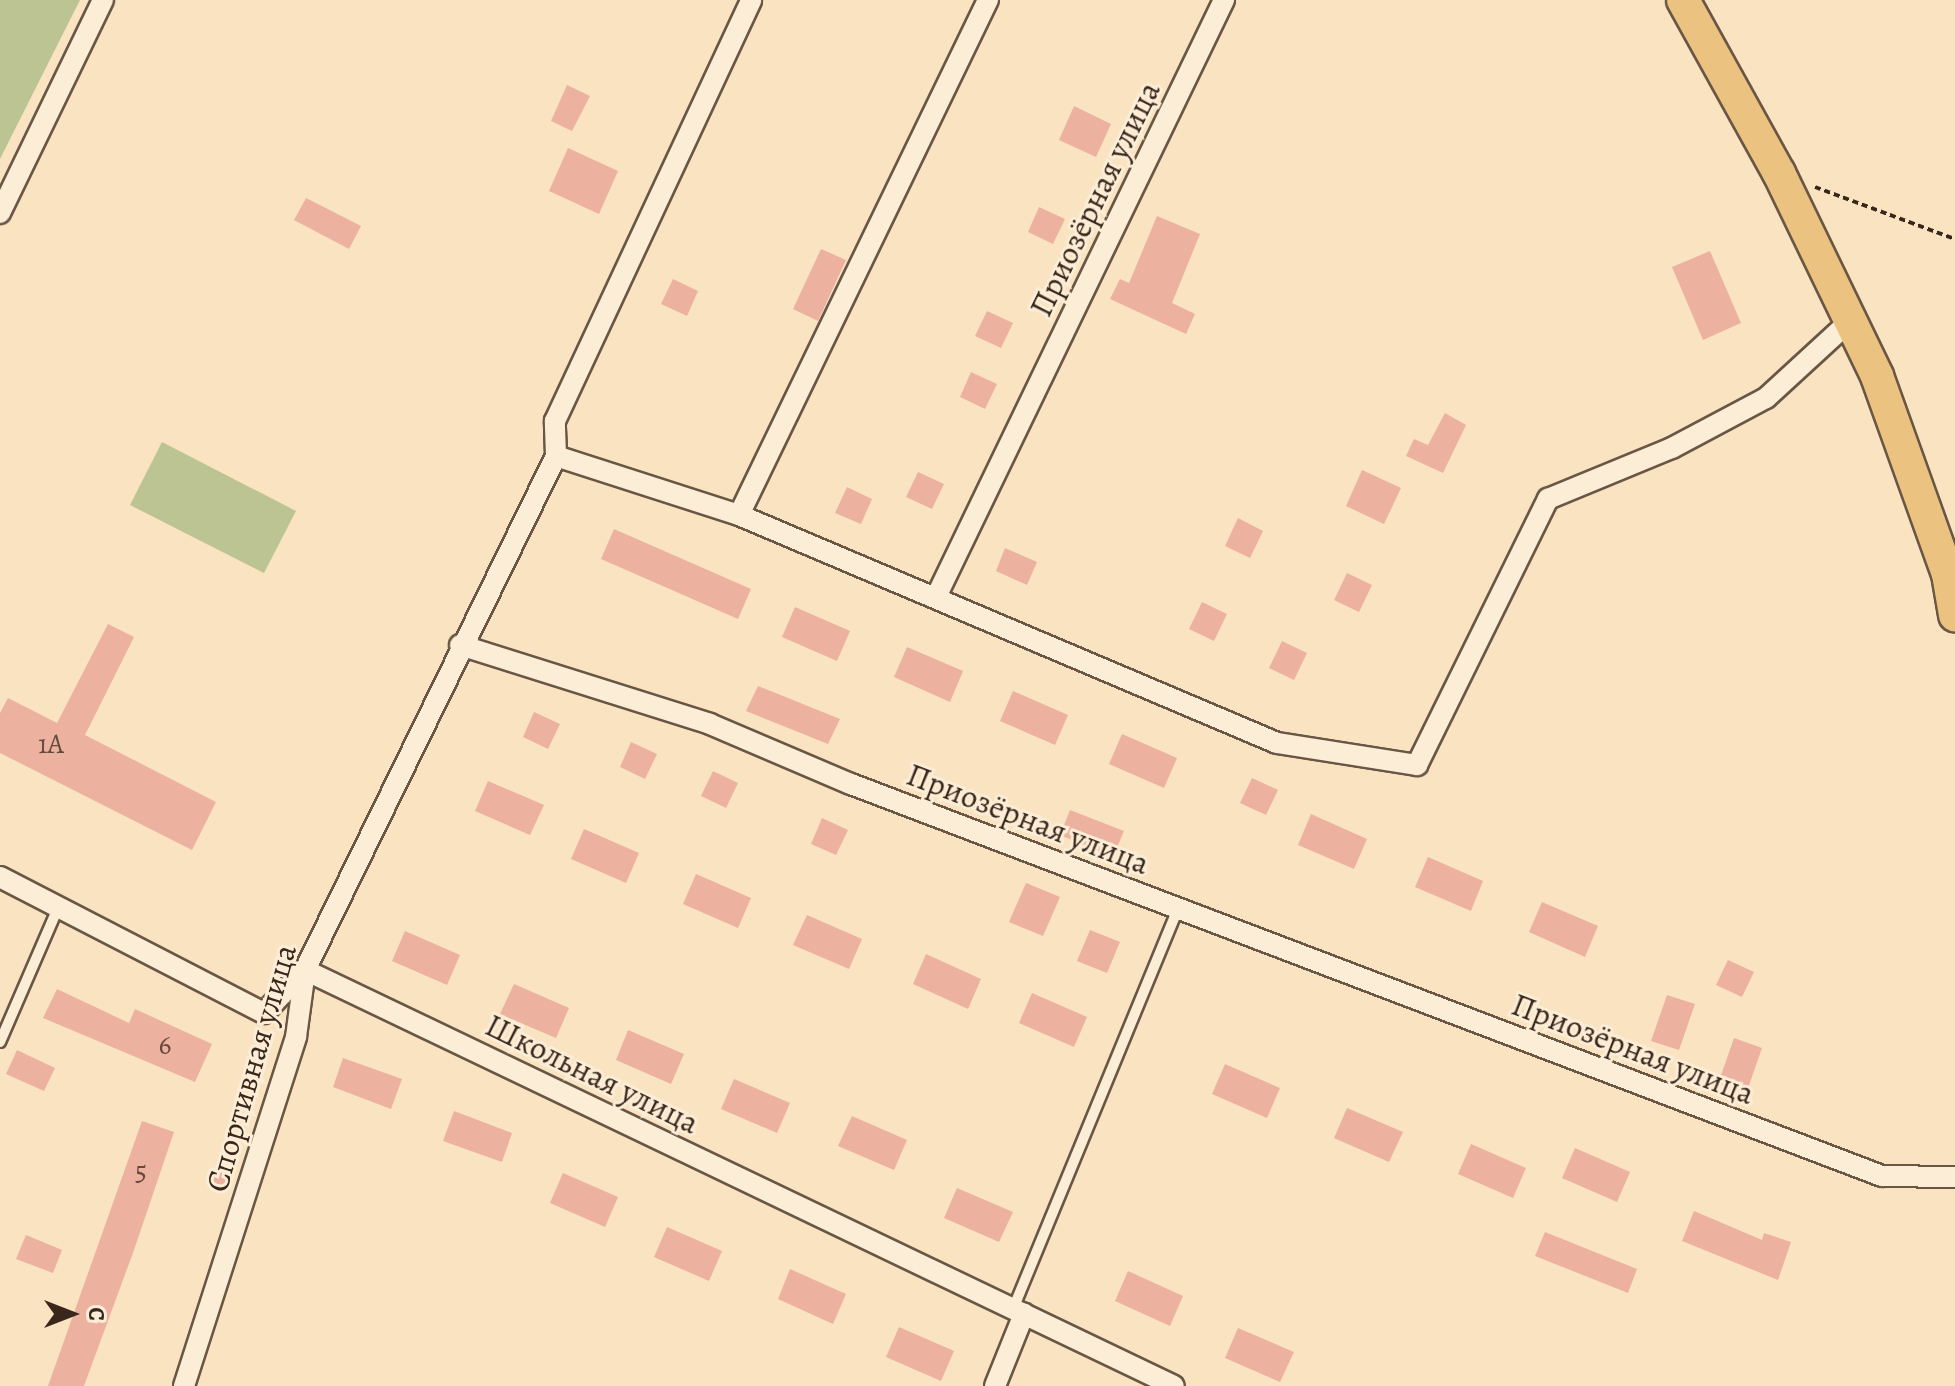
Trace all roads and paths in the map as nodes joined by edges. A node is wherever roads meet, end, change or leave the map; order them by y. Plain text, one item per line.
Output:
1 (103, 0) edge
2 (751, 0) edge
3 (988, 0) edge
4 (1224, 0) edge
5 (1683, 0) edge
6 (1779, 173) junction
7 (0, 213) edge
8 (1955, 239) edge
9 (1850, 321) junction
10 (556, 456) junction
11 (739, 515) junction
12 (936, 597) junction
13 (1955, 615) edge
14 (460, 645) junction
15 (0, 877) edge
16 (1178, 908) junction
17 (57, 910) junction
18 (305, 970) junction
19 (0, 1042) edge
20 (1955, 1177) edge
21 (1018, 1312) junction
22 (184, 1386) edge
23 (995, 1386) edge
24 (1174, 1386) edge

1 - 7 street
2 - 10 street
3 - 11 street
4 - 12 street, Приозёрная улица
5 - 6 main road
6 - 8 path
6 - 9 main road
9 - 12 street
9 - 13 main road
10 - 11 street
10 - 14 street
11 - 12 street
14 - 16 street, Приозёрная улица
14 - 18 street, Спортивная улица
15 - 17 street
16 - 20 street, Приозёрная улица
16 - 21 lane
17 - 18 street
17 - 19 lane
18 - 21 street, Школьная улица
18 - 22 street, Спортивная улица
21 - 23 street
21 - 24 street, Школьная улица

